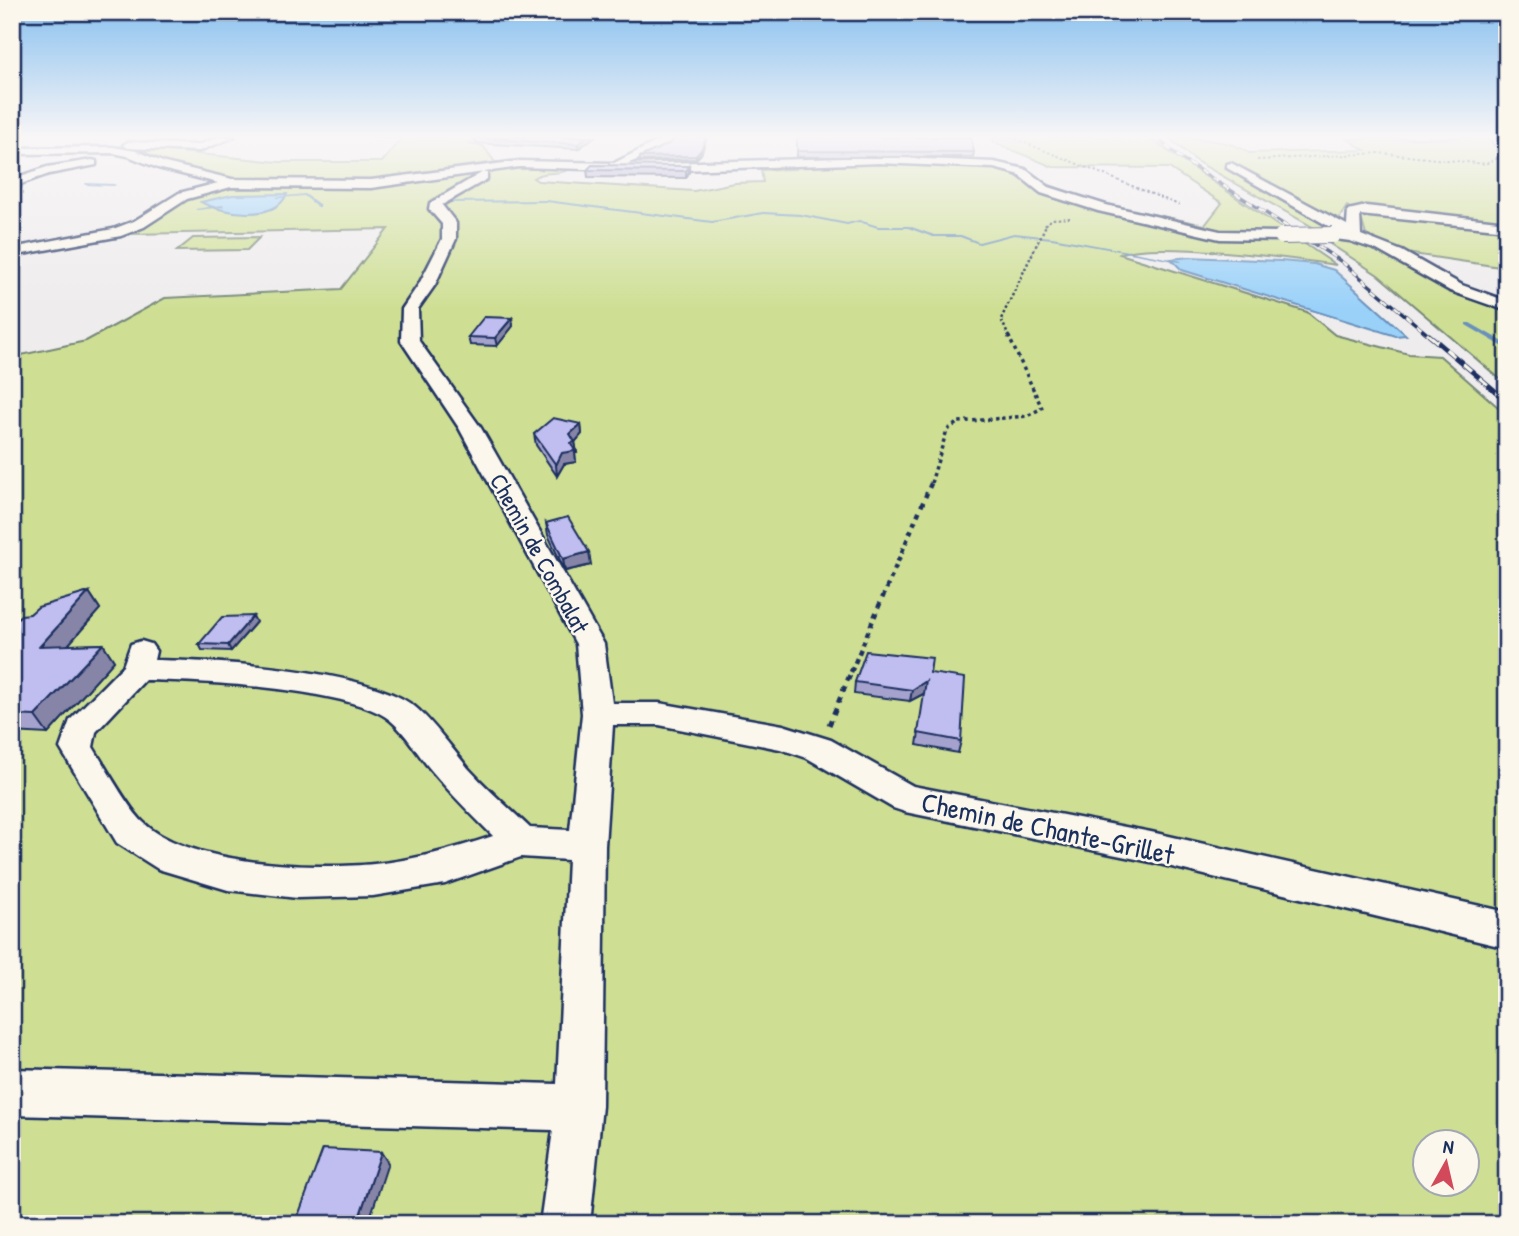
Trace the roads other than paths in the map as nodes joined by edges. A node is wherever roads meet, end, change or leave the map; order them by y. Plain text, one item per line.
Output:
1 (188, 195) edge
2 (450, 195) edge
3 (1061, 195) edge
4 (1282, 195) edge
5 (1507, 226) edge
6 (1354, 235) junction
7 (12, 252) edge
8 (1507, 306) edge
9 (598, 714) junction
10 (521, 842) junction
11 (587, 846) junction
12 (1507, 930) edge
13 (12, 1092) edge
14 (579, 1106) junction
15 (565, 1224) edge

1 - 7 street
2 - 9 street, Chemin de Combalat
3 - 6 street, bridge
4 - 6 street
5 - 6 street
6 - 8 street
9 - 11 street, Chemin de Combalat
9 - 12 street, Chemin de Chante-Grillet
10 - 10 street
10 - 11 street
11 - 14 street, Chemin de Combalat
13 - 14 street
14 - 15 street, Chemin de Combalat

